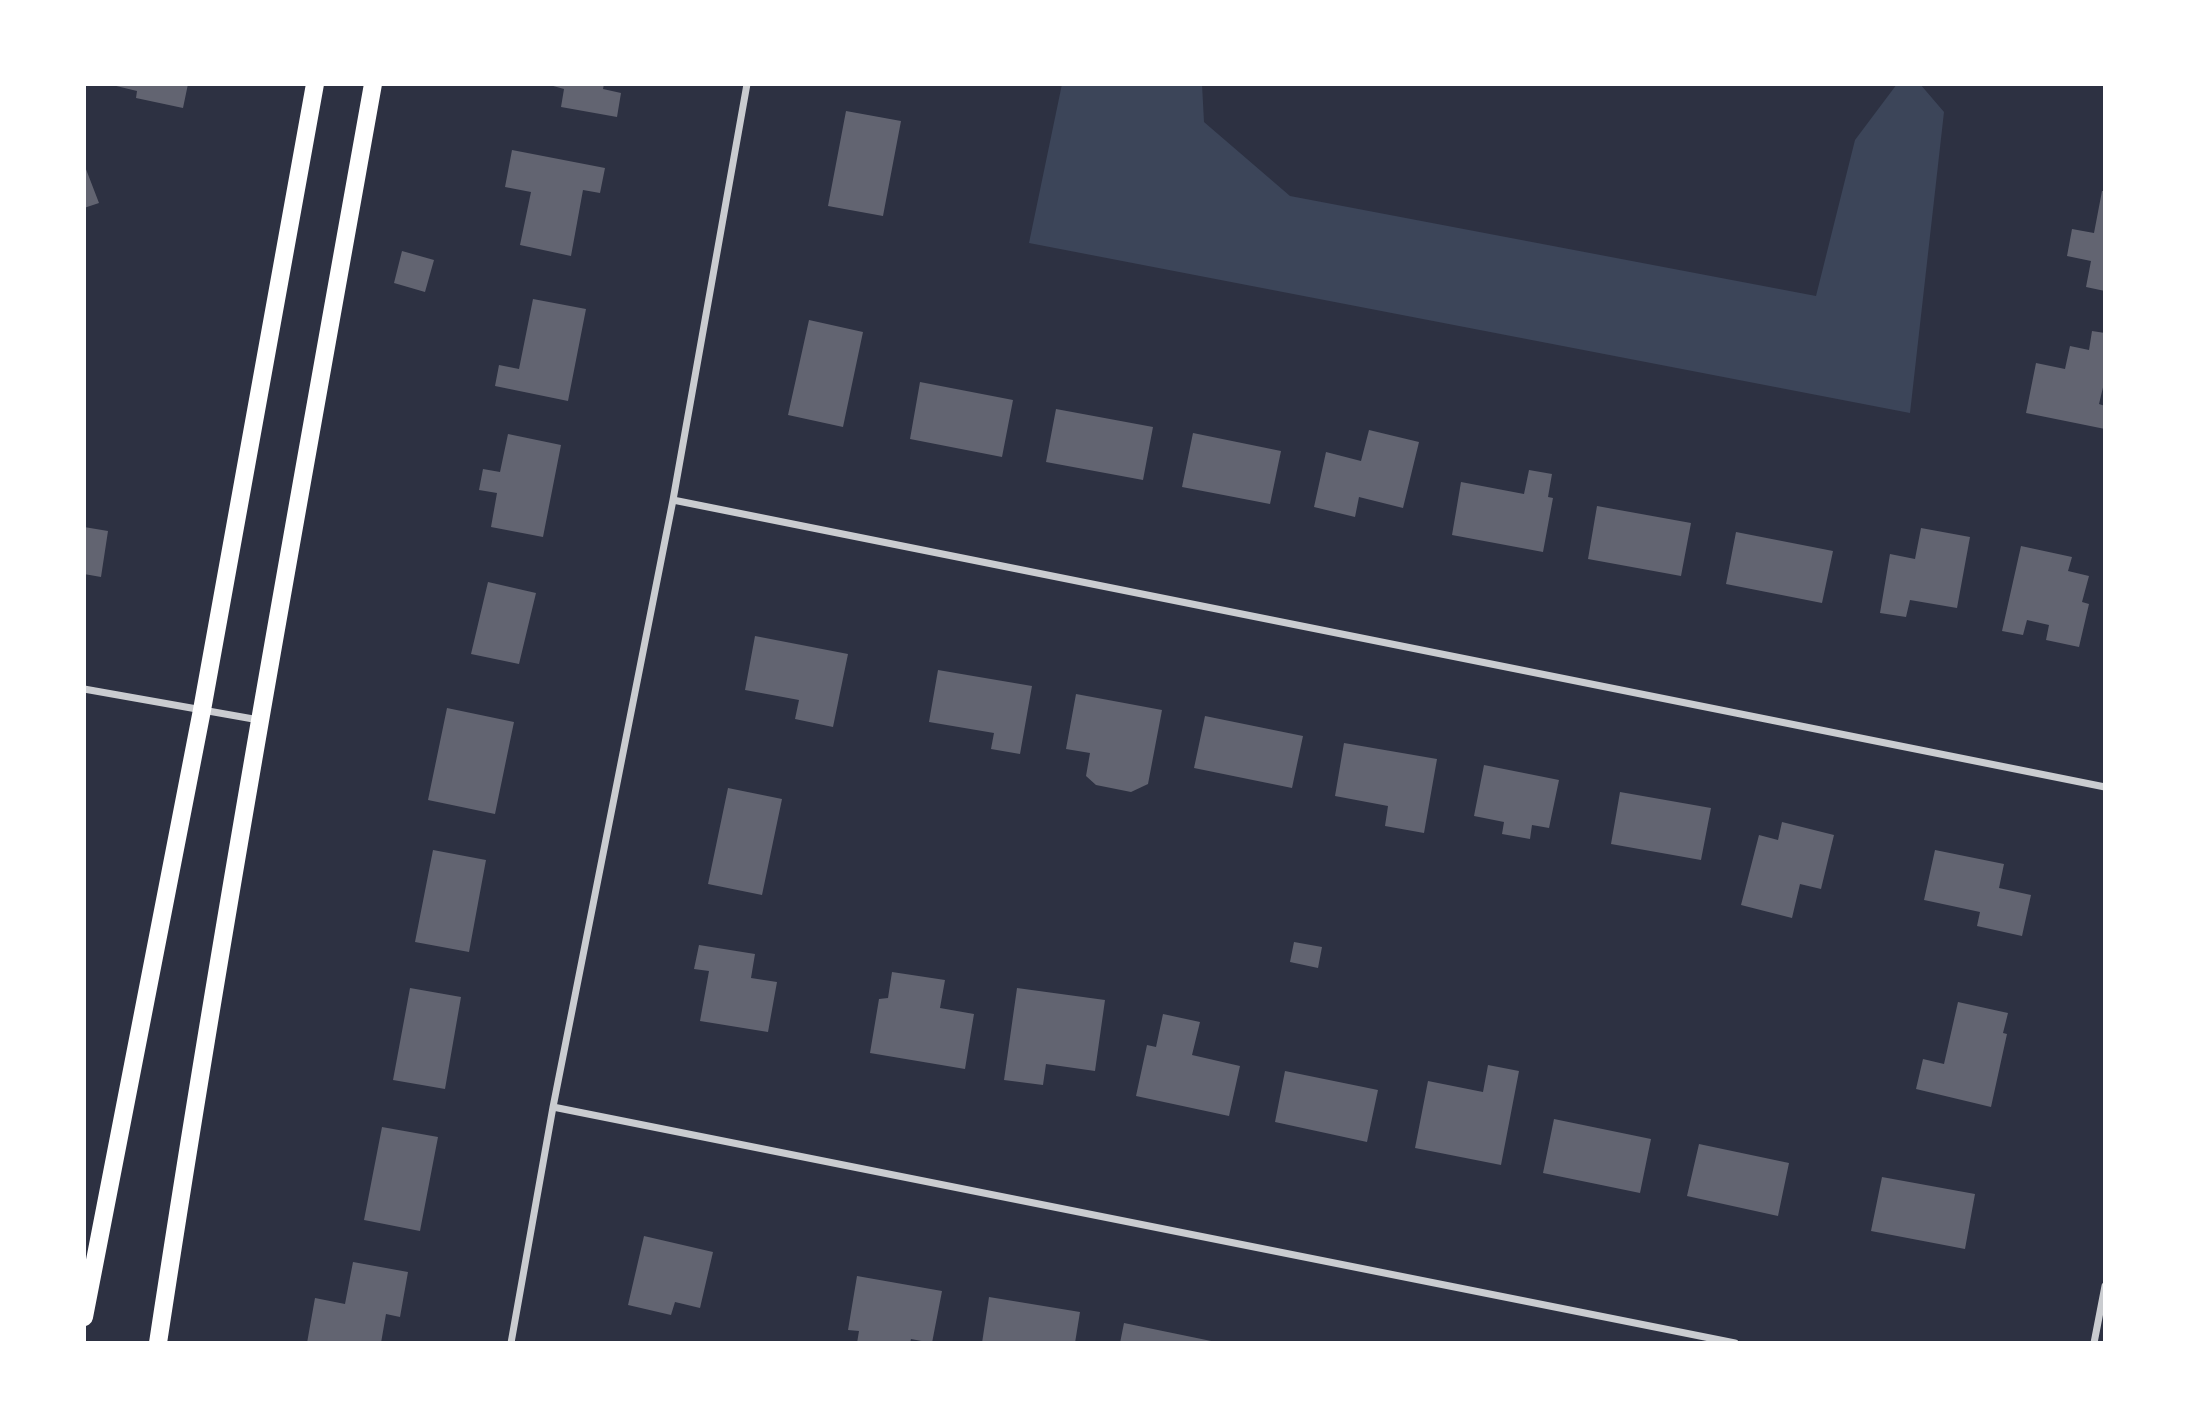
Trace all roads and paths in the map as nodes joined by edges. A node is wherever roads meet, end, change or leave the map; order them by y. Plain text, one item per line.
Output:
1 (315, 84) edge
2 (373, 84) edge
3 (747, 84) edge
4 (673, 499) junction
5 (84, 689) edge
6 (202, 710) junction
7 (260, 720) junction
8 (2105, 787) edge
9 (553, 1107) junction
10 (2105, 1286) edge
11 (84, 1317) edge
12 (158, 1343) edge
13 (511, 1343) edge
14 (1735, 1343) edge
15 (2095, 1343) edge

1 - 6 main road
2 - 7 main road
3 - 4 street
4 - 8 street
4 - 9 street
5 - 6 street
6 - 7 street
6 - 11 main road
7 - 12 main road
9 - 13 street
9 - 14 street
10 - 15 street

